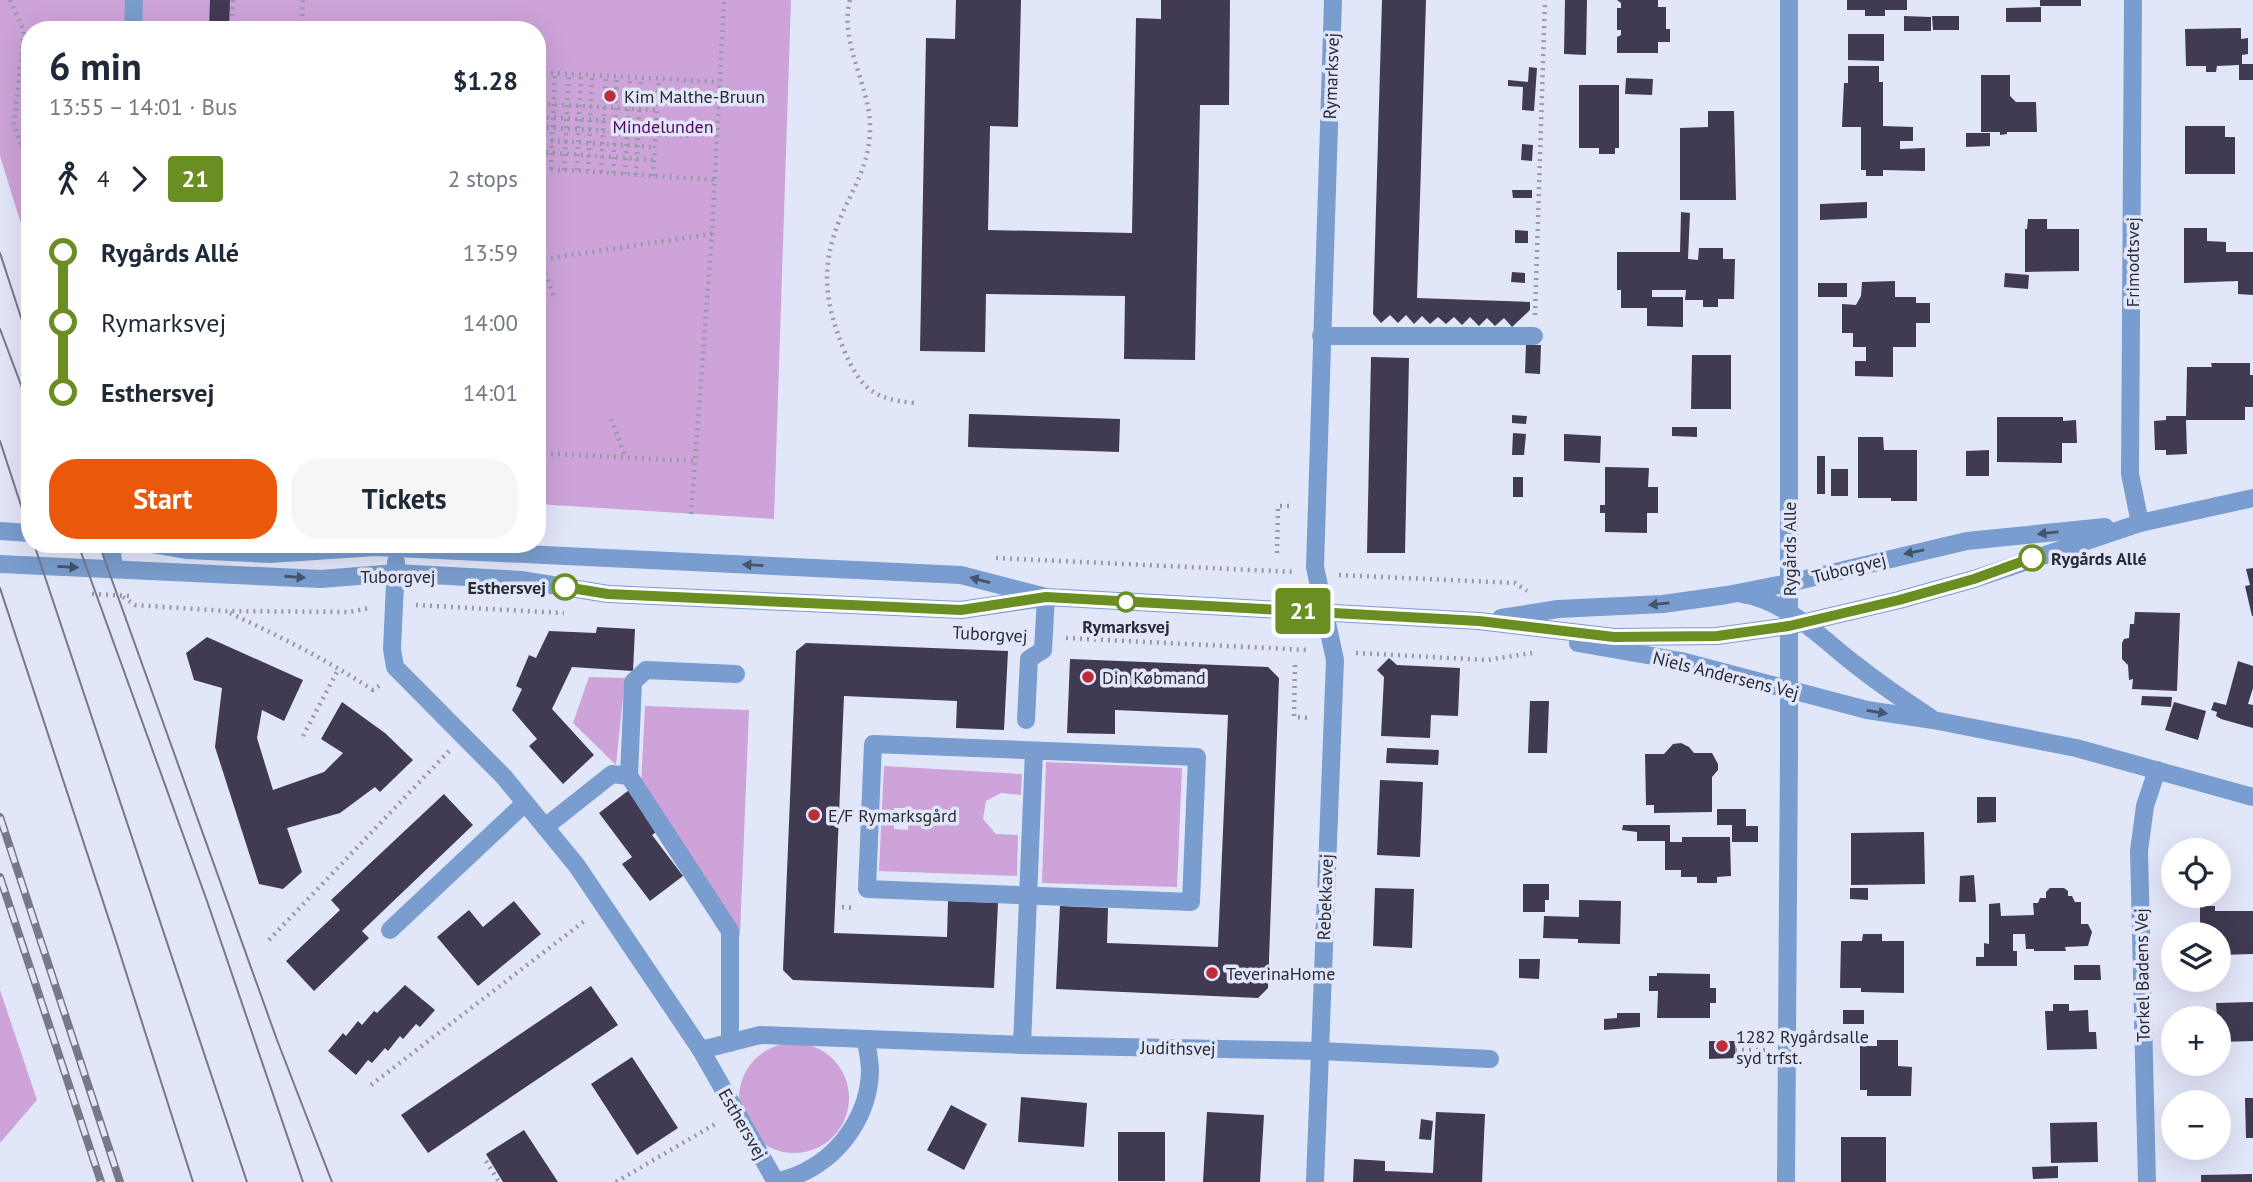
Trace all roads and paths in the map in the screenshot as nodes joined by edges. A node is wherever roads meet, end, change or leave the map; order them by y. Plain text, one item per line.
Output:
1 (10, 0) edge
2 (134, 0) edge
3 (233, 0) edge
4 (303, 0) edge
5 (724, 0) edge
6 (850, 0) edge
7 (1333, 0) edge
8 (1545, 0) edge
9 (1789, 0) edge
10 (2133, 0) edge
11 (133, 21) edge
12 (232, 21) edge
13 (302, 21) edge
14 (21, 24) edge
15 (21, 59) edge
16 (546, 72) edge
17 (555, 73) junction
18 (569, 74) junction
19 (581, 74) junction
20 (592, 75) junction
21 (606, 76) junction
22 (617, 76) junction
23 (630, 77) junction
24 (641, 78) junction
25 (659, 78) junction
26 (719, 82) junction
27 (546, 104) edge
28 (554, 104) junction
29 (567, 106) junction
30 (580, 106) junction
31 (591, 107) junction
32 (604, 108) junction
33 (616, 108) junction
34 (628, 109) junction
35 (639, 110) junction
36 (657, 110) junction
37 (546, 117) edge
38 (553, 117) junction
39 (567, 118) junction
40 (579, 118) junction
41 (590, 119) junction
42 (604, 120) junction
43 (615, 121) junction
44 (628, 121) junction
45 (638, 122) junction
46 (656, 123) junction
47 (546, 127) edge
48 (553, 128) junction
49 (566, 129) junction
50 (579, 130) junction
51 (590, 131) junction
52 (603, 132) junction
53 (615, 132) junction
54 (627, 133) junction
55 (638, 134) junction
56 (656, 134) junction
57 (691, 136) dead end
58 (546, 141) edge
59 (552, 141) junction
60 (566, 141) junction
61 (578, 142) junction
62 (589, 143) junction
63 (602, 144) junction
64 (21, 145) edge
65 (615, 145) junction
66 (627, 145) junction
67 (637, 146) junction
68 (655, 147) junction
69 (546, 153) edge
70 (552, 153) junction
71 (565, 154) junction
72 (578, 155) junction
73 (589, 156) junction
74 (601, 156) junction
75 (614, 157) junction
76 (626, 158) junction
77 (636, 159) junction
78 (654, 159) junction
79 (546, 169) edge
80 (551, 169) junction
81 (564, 170) junction
82 (577, 170) junction
83 (589, 171) junction
84 (601, 172) junction
85 (613, 173) junction
86 (625, 174) junction
87 (636, 175) junction
88 (653, 176) junction
89 (715, 180) junction
90 (712, 234) junction
91 (546, 259) edge
92 (546, 278) edge
93 (555, 300) dead end
94 (1321, 336) junction
95 (1534, 336) joint
96 (914, 404) dead end
97 (611, 419) dead end
98 (546, 453) edge
99 (625, 456) junction
100 (695, 461) junction
101 (2253, 498) edge
102 (691, 514) dead end
103 (1278, 515) dead end
104 (2140, 523) junction
105 (0, 531) edge
106 (21, 532) edge
107 (112, 553) edge
108 (247, 553) edge
109 (309, 553) edge
110 (395, 553) edge
111 (500, 553) edge
112 (1277, 553) dead end
113 (982, 557) dead end
114 (0, 564) edge
115 (114, 569) junction
116 (396, 573) junction
117 (1317, 573) junction
118 (1789, 583) junction
119 (1735, 594) junction
120 (122, 597) dead end
121 (1046, 597) junction
122 (393, 603) junction
123 (1558, 609) junction
124 (226, 611) junction
125 (1325, 612) junction
126 (573, 613) dead end
127 (1479, 621) junction
128 (1793, 621) junction
129 (974, 634) dead end
130 (1043, 637) junction
131 (1333, 652) junction
132 (1536, 652) dead end
133 (1295, 665) dead end
134 (339, 668) junction
135 (400, 674) junction
136 (736, 674) dead end
137 (1789, 690) junction
138 (1294, 708) dead end
139 (1026, 720) dead end
140 (1933, 720) junction
141 (303, 736) dead end
142 (1034, 751) junction
143 (439, 762) dead end
144 (2157, 770) junction
145 (629, 776) junction
146 (2253, 797) edge
147 (525, 803) junction
148 (545, 827) junction
149 (1028, 896) junction
150 (842, 907) dead end
151 (855, 908) dead end
152 (390, 930) dead end
153 (569, 932) dead end
154 (268, 940) dead end
155 (866, 1039) junction
156 (730, 1043) junction
157 (1022, 1045) junction
158 (701, 1050) junction
159 (1735, 1050) dead end
160 (1786, 1050) junction
161 (1319, 1051) junction
162 (1490, 1059) dead end
163 (371, 1085) dead end
164 (736, 1111) junction
165 (486, 1161) dead end
166 (499, 1182) edge
167 (616, 1182) edge
168 (776, 1182) edge
169 (1315, 1182) edge
170 (1786, 1182) edge
171 (2147, 1182) edge

1 - 14 path
2 - 11 street
3 - 12 path
4 - 13 path
5 - 26 path
6 - 96 path
7 - 94 street, Rymarksvej
8 - 95 path
9 - 118 street, Rygårds Alle
10 - 104 street, Frimodtsvej
15 - 64 path
16 - 17 path
17 - 18 path
17 - 28 path
18 - 19 path
18 - 29 path
19 - 20 path
19 - 30 path
20 - 21 path
20 - 31 path
21 - 22 path
21 - 32 path
22 - 23 path
22 - 33 path
23 - 24 path
23 - 34 path
24 - 25 path
24 - 35 path
25 - 26 path
25 - 36 path
26 - 89 path
27 - 28 path
28 - 29 path
28 - 38 path
29 - 30 path
29 - 39 path
30 - 31 path
30 - 40 path
31 - 32 path
31 - 41 path
32 - 33 path
32 - 42 path
33 - 34 path
33 - 43 path
34 - 35 path
34 - 44 path
35 - 36 path
35 - 45 path
36 - 46 path
37 - 38 path
38 - 39 path
38 - 48 path
39 - 40 path
39 - 49 path
40 - 41 path
40 - 50 path
41 - 42 path
41 - 51 path
42 - 43 path
42 - 52 path
43 - 44 path
43 - 53 path
44 - 45 path
44 - 54 path
45 - 46 path
45 - 55 path
46 - 56 path
47 - 48 path
48 - 49 path
48 - 59 path
49 - 50 path
49 - 60 path
50 - 51 path
50 - 61 path
51 - 52 path
51 - 62 path
52 - 53 path
52 - 63 path
53 - 54 path
53 - 65 path
54 - 55 path
54 - 66 path
55 - 56 path
55 - 67 path
56 - 57 path
56 - 68 path
58 - 59 path
59 - 60 path
59 - 70 path
60 - 61 path
60 - 71 path
61 - 62 path
61 - 72 path
62 - 63 path
62 - 73 path
63 - 65 path
63 - 74 path
65 - 66 path
65 - 75 path
66 - 67 path
66 - 76 path
67 - 68 path
67 - 77 path
68 - 78 path
69 - 70 path
70 - 71 path
70 - 80 path
71 - 72 path
71 - 81 path
72 - 73 path
72 - 82 path
73 - 74 path
73 - 83 path
74 - 75 path
74 - 84 path
75 - 76 path
75 - 85 path
76 - 77 path
76 - 86 path
77 - 78 path
77 - 87 path
78 - 88 path
79 - 80 path
80 - 81 path
81 - 82 path
82 - 83 path
83 - 84 path
84 - 85 path
85 - 86 path
86 - 87 path
87 - 88 path
88 - 89 path
89 - 90 path
90 - 91 path
90 - 100 path
92 - 93 path
94 - 95 street
94 - 117 street, Rymarksvej
97 - 99 path
98 - 99 path
99 - 100 path
100 - 102 path
101 - 104 street, Tuborgvej
103 - 112 path
104 -> 118 street, Tuborgvej
104 - 128 street, Tuborgvej
105 - 106 street
107 - 115 street
108 - 109 street, Tuborgvej
110 - 116 street
121 -> 111 street, Tuborgvej
113 - 117 path
114 -> 115 street, Tuborgvej
115 -> 116 street, Tuborgvej
116 - 121 street, Tuborgvej
116 - 122 street
117 - 123 path
117 - 125 street, Rymarksvej
118 - 119 street, Tuborgvej
118 - 128 street, Rygårds Alle
119 -> 123 street, Tuborgvej
119 - 128 street, Niels Andersens Vej
120 - 124 path, Tuborgvej
121 - 125 street, Tuborgvej
121 - 130 street
122 - 124 path, Tuborgvej
122 - 126 path, Tuborgvej
122 - 135 street
123 - 127 street, Tuborgvej
124 - 134 path
125 - 127 street, Tuborgvej
125 - 131 street, Rebekkavej
127 - 128 street, Tuborgvej
127 - 137 street, Niels Andersens Vej
128 - 137 street, Rygårds Alle
128 - 140 street, Niels Andersens Vej
129 - 130 path, Tuborgvej
130 - 131 path, Tuborgvej
130 - 139 street
131 - 132 path, Tuborgvej
131 - 161 street, Rebekkavej
133 - 138 path
134 - 135 path
134 - 141 path
135 - 147 street, Esthersvej
136 - 145 street
137 -> 140 street, Niels Andersens Vej
137 - 160 street, Rygårds Alle
140 - 144 street, Niels Andersens Vej
142 - 149 street
142 - 149 street
142 - 149 street
143 - 154 path
144 - 146 street, Niels Andersens Vej
144 - 171 street, Torkel Badens Vej
145 - 148 street
145 - 156 street
147 - 148 street, Esthersvej
147 - 152 street
148 - 158 street, Esthersvej
149 - 157 street
150 - 151 path
153 - 163 path
155 - 156 street, Judithsvej
155 - 157 street, Judithsvej
155 - 168 street
156 - 158 street, Judithsvej
157 - 161 street, Judithsvej
158 - 164 street, Esthersvej
159 - 160 path
160 - 170 street, Rygårds Alle
161 - 162 street, Judithsvej
161 - 169 street, Rebekkavej
164 - 167 path
164 - 168 street, Esthersvej
165 - 166 path

